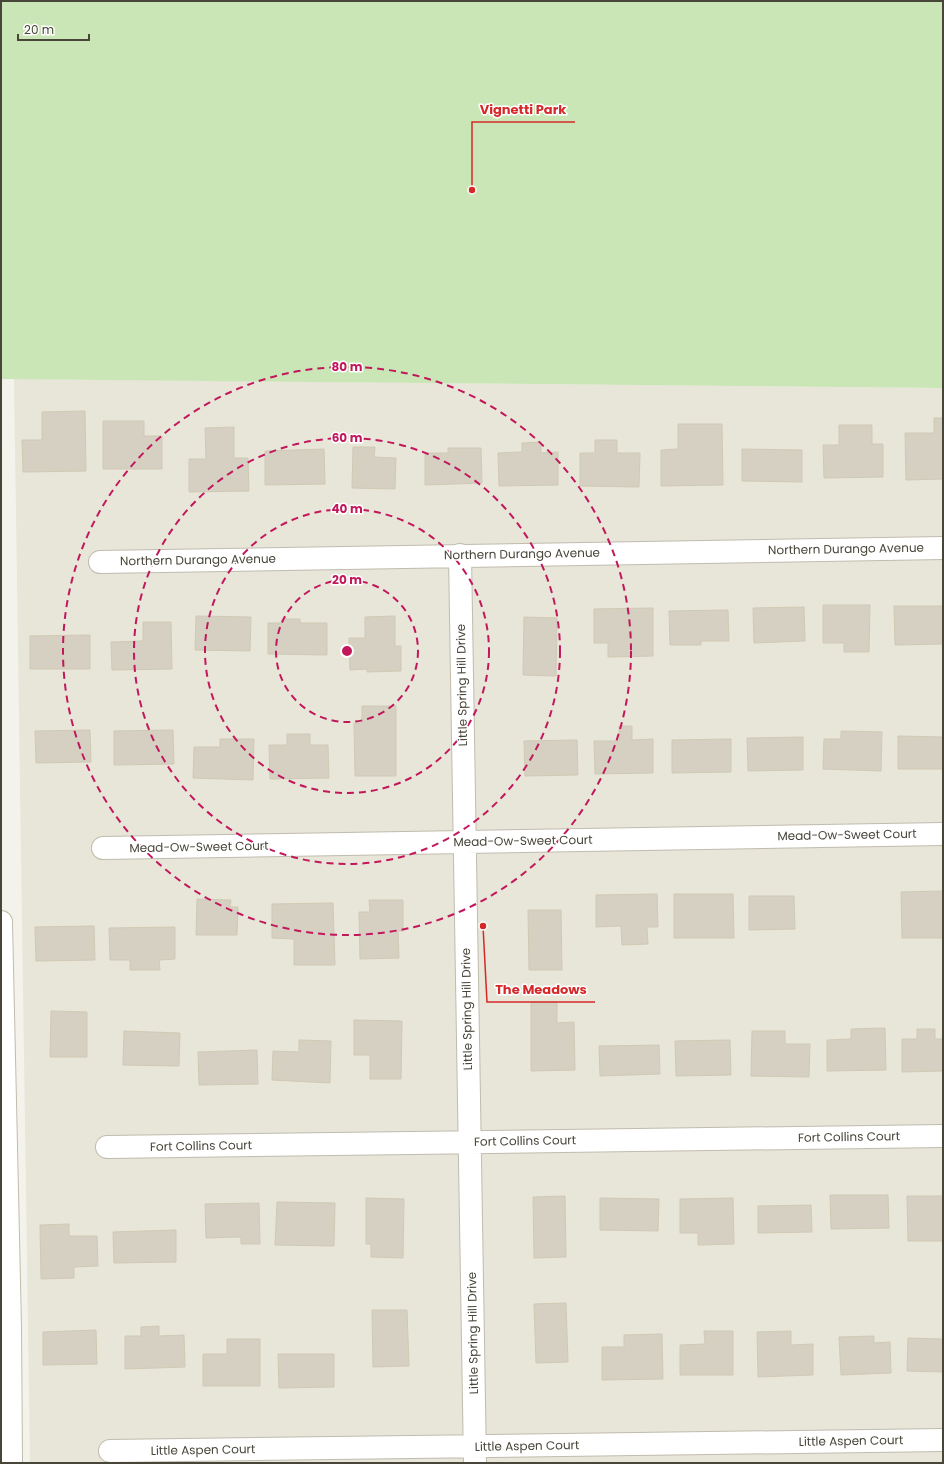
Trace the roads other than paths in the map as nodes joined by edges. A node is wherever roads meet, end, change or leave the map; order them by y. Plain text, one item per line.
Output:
1 (943, 548) edge
2 (460, 555) junction
3 (100, 562) dead end
4 (943, 834) edge
5 (465, 842) junction
6 (103, 848) dead end
7 (1, 922) edge
8 (1, 950) edge
9 (943, 1136) edge
10 (470, 1142) junction
11 (107, 1147) dead end
12 (6, 1326) edge
13 (943, 1440) edge
14 (110, 1451) dead end
15 (474, 1455) edge
16 (11, 1463) edge

1 - 2 street, Northern Durango Avenue
2 - 3 street, Northern Durango Avenue
2 - 5 street, Little Spring Hill Drive
4 - 5 street, Mead-Ow-Sweet Court
5 - 6 street, Mead-Ow-Sweet Court
5 - 10 street, Little Spring Hill Drive
7 - 8 street
8 - 12 street
9 - 10 street, Fort Collins Court
10 - 11 street, Fort Collins Court
10 - 15 street, Little Spring Hill Drive
12 - 16 street
13 - 15 street, Little Aspen Court
14 - 15 street, Little Aspen Court

